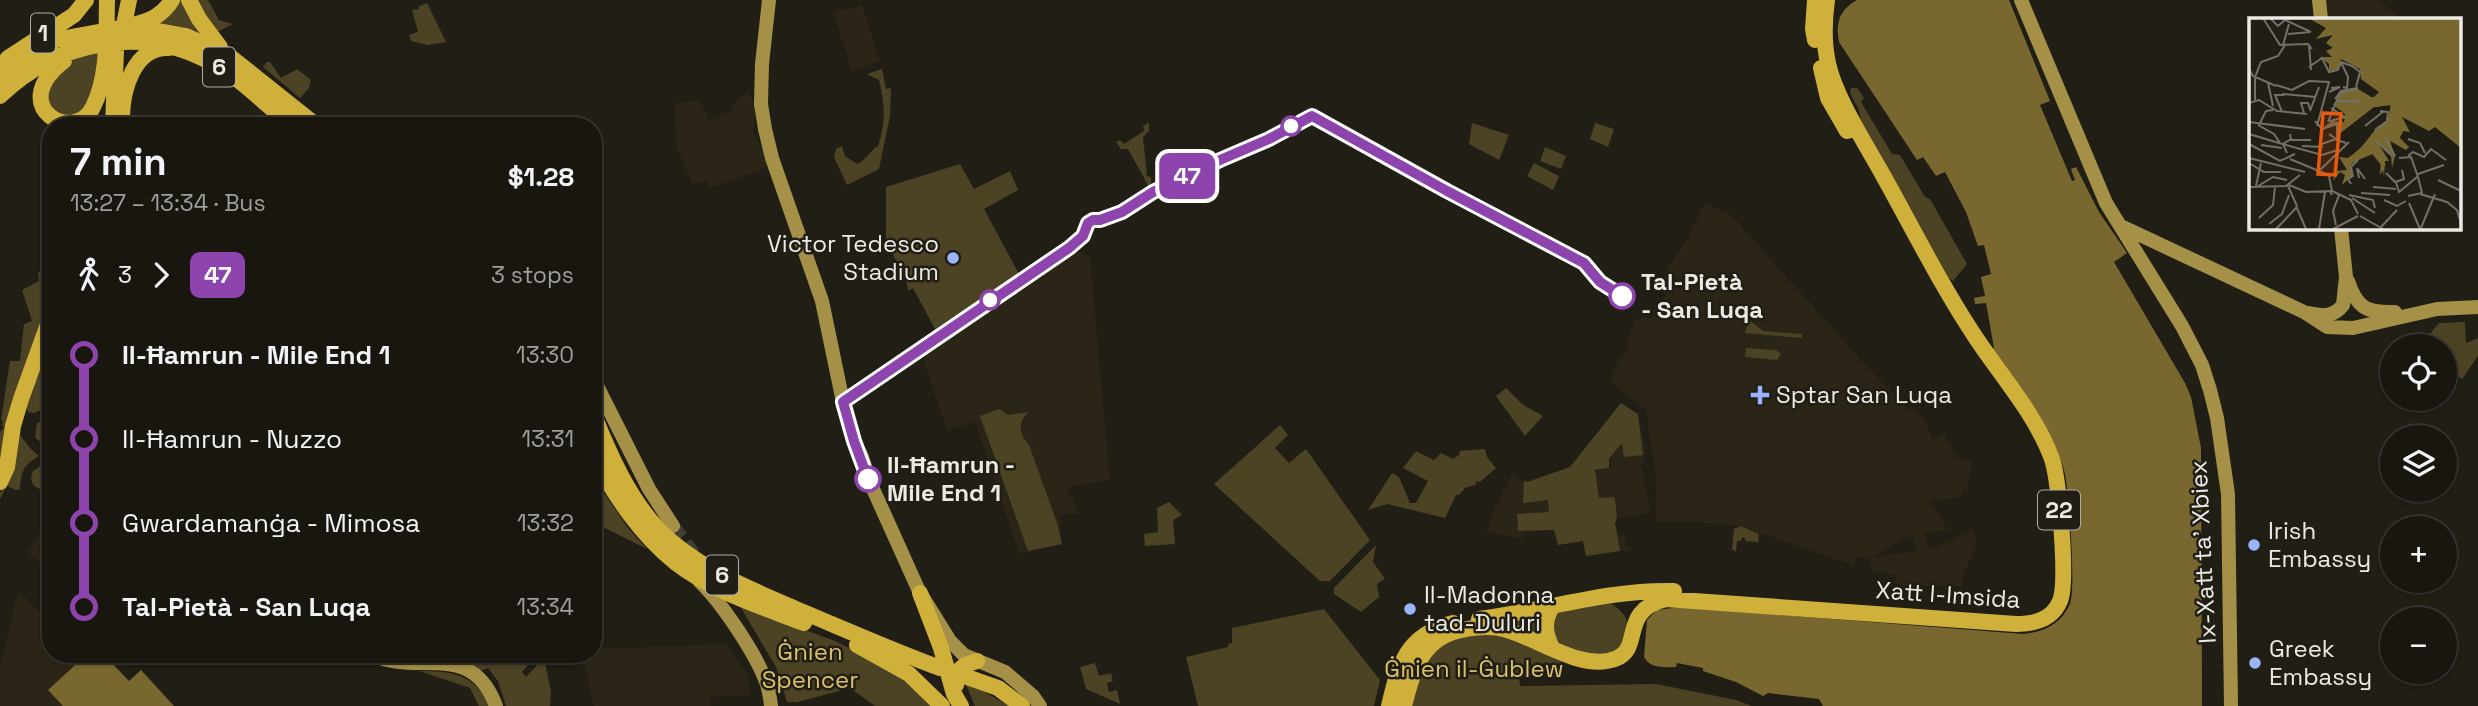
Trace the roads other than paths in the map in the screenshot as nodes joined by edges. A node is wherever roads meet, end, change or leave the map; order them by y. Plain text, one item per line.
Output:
1 (86, 0) edge
2 (107, 0) edge
3 (115, 0) edge
4 (129, 0) edge
5 (172, 0) edge
6 (189, 0) edge
7 (769, 0) edge
8 (1809, 0) edge
9 (1815, 0) edge
10 (1827, 0) edge
11 (1839, 0) edge
12 (2021, 0) edge
13 (2319, 0) edge
14 (2321, 18) edge
15 (117, 22) junction
16 (1824, 24) junction
17 (111, 48) junction
18 (186, 50) junction
19 (1816, 53) junction
20 (228, 55) junction
21 (0, 68) edge
22 (0, 79) edge
23 (0, 96) edge
24 (51, 117) edge
25 (84, 117) edge
26 (113, 117) edge
27 (122, 117) edge
28 (281, 117) edge
29 (306, 117) edge
30 (2341, 229) edge
31 (2139, 242) junction
32 (2346, 276) junction
33 (2478, 307) edge
34 (2437, 309) junction
35 (2304, 312) junction
36 (42, 341) edge
37 (602, 396) edge
38 (602, 434) edge
39 (602, 471) edge
40 (0, 481) edge
41 (673, 526) tunnel mouth
42 (685, 569) junction
43 (920, 593) junction
44 (1604, 597) junction
45 (727, 602) dead end
46 (1552, 607) junction
47 (931, 612) junction
48 (1632, 632) junction
49 (1552, 648) junction
50 (977, 662) junction
51 (440, 663) edge
52 (940, 668) dead end
53 (962, 675) junction
54 (496, 706) edge
55 (771, 706) edge
56 (780, 706) edge
57 (942, 706) edge
58 (963, 706) edge
59 (971, 706) edge
60 (1022, 706) edge
61 (1040, 706) edge
62 (1389, 706) edge
63 (1404, 706) edge
64 (2231, 706) edge

1 - 21 highway, 1
2 - 15 highway
3 - 15 highway
4 - 15 highway
5 - 15 highway
6 - 20 highway
7 - 43 main road
8 - 19 highway
9 - 19 highway, Xatt l-Imsida / 22
10 - 16 highway, Xatt l-Imsida / 22
11 - 16 highway
12 - 31 main road, Ix-Xatt ta' Xbiex
13 - 14 main road
15 - 17 highway
15 - 20 highway, 6
15 - 22 highway, 6
16 - 48 highway, Xatt l-Imsida / 22
17 - 18 highway, 6
17 - 23 highway, 6
17 - 24 highway
17 - 25 highway
17 - 26 highway
18 - 27 highway
18 - 28 highway, 6
19 - 44 highway, Xatt l-Imsida / 22
20 - 29 highway, 6
30 - 32 main road
31 - 35 main road
31 - 64 main road, Ix-Xatt ta' Xbiex
32 - 34 main road
32 - 35 main road
33 - 34 main road
34 - 35 main road
36 - 40 highway
37 - 41 main road
38 - 52 highway, 6
39 - 42 highway, 6
42 - 55 main road
42 - 57 highway, 6
43 - 47 main road
43 - 58 highway
44 - 46 highway, Xatt l-Imsida / 22
44 - 48 highway
45 - 56 main road
46 - 49 highway
46 - 62 highway, Xatt l-Imsida / 22
47 - 50 main road
47 - 53 highway
48 - 49 highway, Xatt l-Imsida / 22
49 - 63 highway, Xatt l-Imsida / 22
50 - 53 highway
50 - 61 main road
51 - 54 main road
53 - 58 highway
53 - 59 highway
53 - 60 highway

